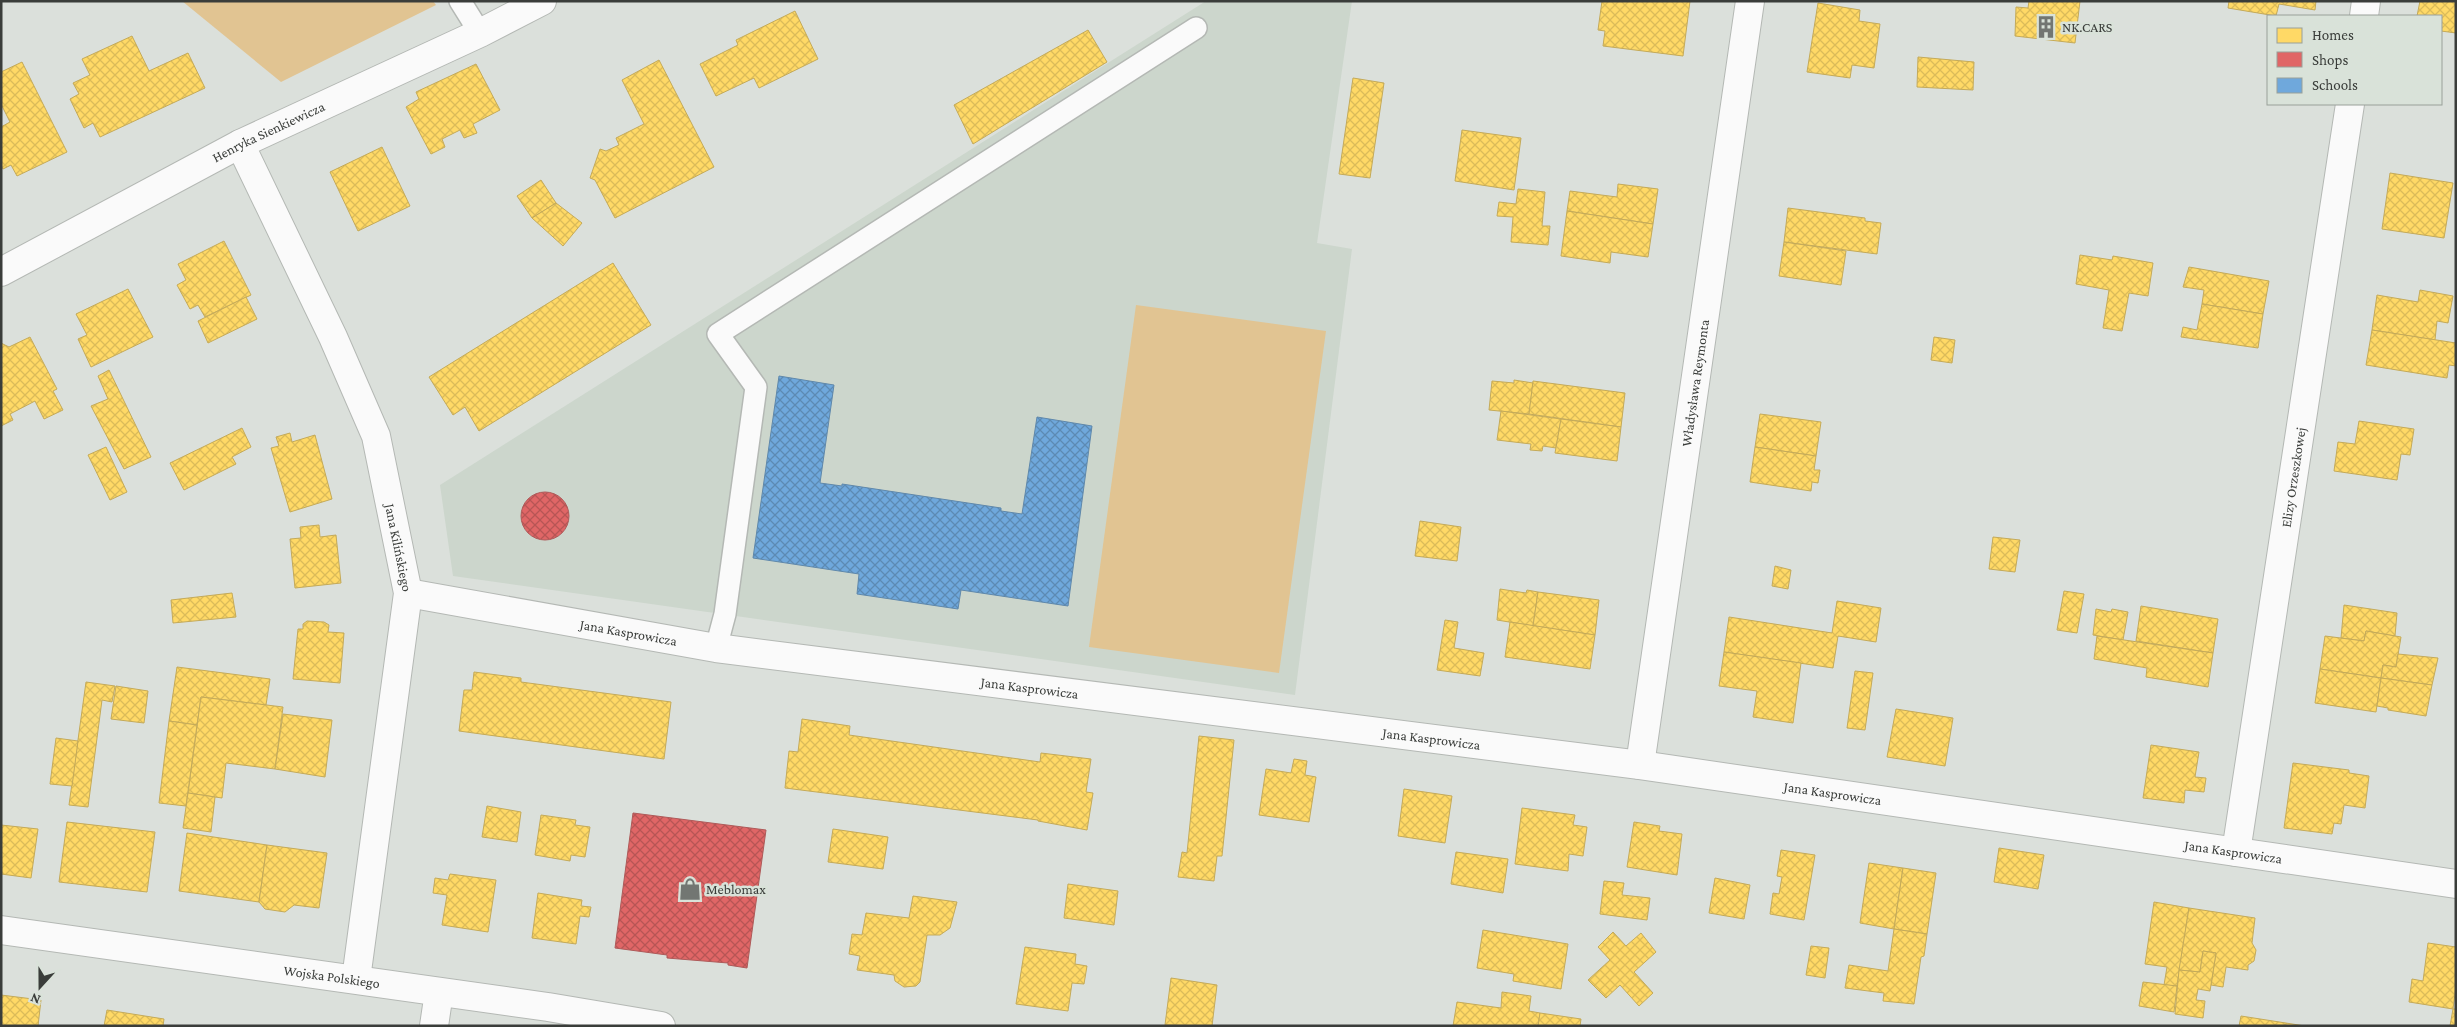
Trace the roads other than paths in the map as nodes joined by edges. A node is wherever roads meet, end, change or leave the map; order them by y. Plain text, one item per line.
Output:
1 (460, 1) edge
2 (542, 1) edge
3 (1750, 1) edge
4 (2366, 1) edge
5 (2364, 15) edge
6 (1196, 28) dead end
7 (480, 33) junction
8 (2350, 105) edge
9 (240, 144) junction
10 (1, 272) edge
11 (408, 592) junction
12 (716, 648) junction
13 (1640, 765) junction
14 (2236, 852) junction
15 (2456, 884) edge
16 (1, 930) edge
17 (356, 979) junction
18 (439, 992) junction
19 (434, 1026) edge
20 (661, 1026) edge

1 - 7 lane
2 - 7 street, Henryka Sienkiewicza
3 - 13 street, Władysława Reymonta
4 - 5 street
6 - 12 lane
7 - 9 street, Henryka Sienkiewicza
8 - 14 street, Elizy Orzeszkowej
9 - 10 street, Henryka Sienkiewicza
9 - 11 street, Jana Kilińskiego
11 - 12 street, Jana Kasprowicza
11 - 17 street, Jana Kilińskiego
12 - 13 street, Jana Kasprowicza
13 - 14 street, Jana Kasprowicza
14 - 15 street, Jana Kasprowicza
16 - 17 street, Wojska Polskiego
17 - 18 street, Wojska Polskiego
18 - 19 street
18 - 20 street, Wojska Polskiego

